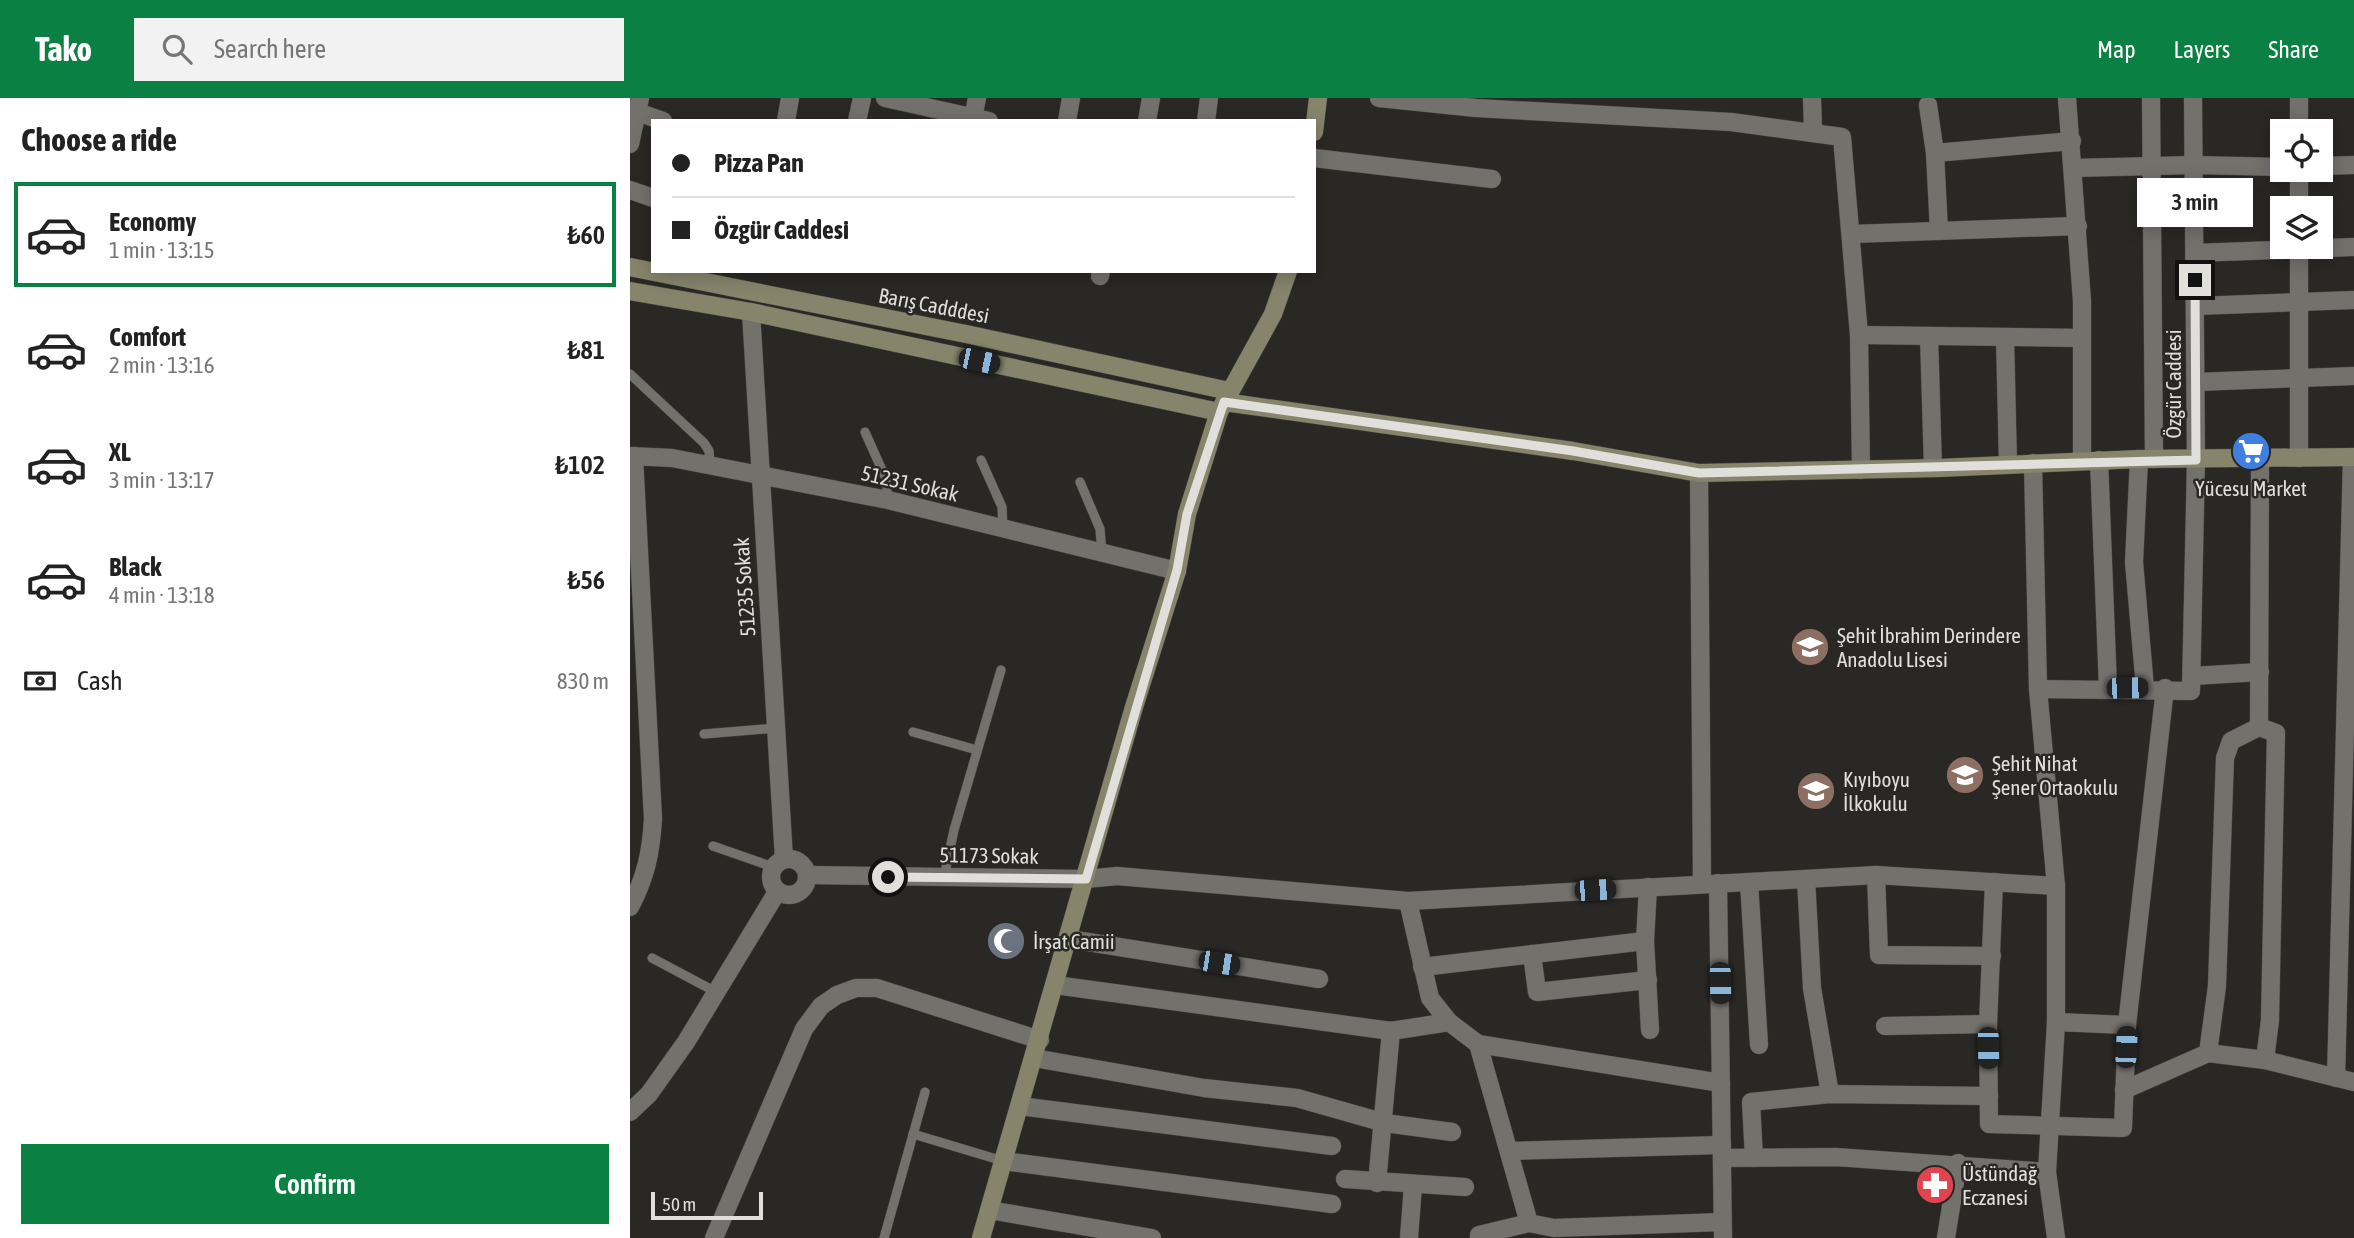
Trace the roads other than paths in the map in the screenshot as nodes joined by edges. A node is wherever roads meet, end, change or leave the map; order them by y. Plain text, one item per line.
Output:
1 (790, 98) edge
2 (863, 98) edge
3 (887, 98) edge
4 (978, 98) edge
5 (1071, 98) edge
6 (1151, 98) edge
7 (1209, 98) edge
8 (1318, 98) edge
9 (1379, 98) edge
10 (1812, 98) edge
11 (2067, 98) edge
12 (2151, 98) edge
13 (2193, 98) edge
14 (2299, 98) edge
15 (638, 105) edge
16 (1928, 106) dead end
17 (1605, 107) edge
18 (968, 118) edge
19 (660, 119) edge
20 (786, 119) edge
21 (858, 119) edge
22 (1067, 119) edge
23 (1147, 119) edge
24 (1206, 119) edge
25 (1316, 119) edge
26 (2299, 119) edge
27 (1813, 130) junction
28 (2072, 141) junction
29 (630, 144) edge
30 (1935, 153) junction
31 (1316, 158) edge
32 (2194, 165) junction
33 (2354, 165) edge
34 (2153, 166) junction
35 (2333, 166) edge
36 (2270, 167) edge
37 (2073, 168) junction
38 (1492, 179) dead end
39 (630, 190) edge
40 (651, 197) edge
41 (2078, 226) junction
42 (1939, 231) junction
43 (1852, 234) junction
44 (2333, 247) edge
45 (2354, 247) edge
46 (2270, 249) edge
47 (2195, 253) junction
48 (2299, 259) edge
49 (630, 267) edge
50 (651, 271) edge
51 (660, 273) edge
52 (1287, 273) edge
53 (630, 291) edge
54 (2354, 300) edge
55 (2299, 302) junction
56 (2196, 306) junction
57 (751, 312) junction
58 (1859, 335) junction
59 (1929, 336) junction
60 (2005, 337) junction
61 (2082, 338) junction
62 (630, 374) edge
63 (2354, 376) edge
64 (2298, 378) junction
65 (2196, 382) junction
66 (1224, 402) junction
67 (865, 432) dead end
68 (632, 456) edge
69 (2353, 457) edge
70 (2260, 458) junction
71 (2299, 458) junction
72 (2146, 459) junction
73 (981, 460) dead end
74 (2091, 460) junction
75 (2196, 460) junction
76 (2033, 463) junction
77 (2008, 464) junction
78 (710, 465) junction
79 (1933, 468) junction
80 (1861, 470) junction
81 (759, 473) junction
82 (1699, 473) junction
83 (1080, 482) dead end
84 (888, 500) junction
85 (1003, 529) junction
86 (1102, 553) junction
87 (1177, 570) junction
88 (1001, 670) dead end
89 (2260, 672) junction
90 (2192, 676) junction
91 (2108, 688) junction
92 (2145, 688) junction
93 (2165, 688) junction
94 (2038, 689) junction
95 (2259, 727) junction
96 (776, 728) junction
97 (913, 732) dead end
98 (704, 734) dead end
99 (977, 750) junction
100 (713, 846) dead end
101 (779, 863) junction
102 (807, 875) junction
103 (1876, 875) junction
104 (944, 877) junction
105 (1086, 879) junction
106 (1806, 879) junction
107 (1749, 881) junction
108 (1994, 882) junction
109 (1710, 884) junction
110 (1648, 887) junction
111 (2056, 887) junction
112 (778, 892) junction
113 (1408, 901) junction
114 (630, 906) edge
115 (1069, 939) junction
116 (1645, 941) junction
117 (1532, 954) junction
118 (1992, 956) junction
119 (652, 958) dead end
120 (1422, 967) junction
121 (1319, 979) dead end
122 (1648, 980) junction
123 (1055, 985) junction
124 (716, 992) junction
125 (1449, 1022) junction
126 (2056, 1022) junction
127 (1988, 1024) junction
128 (1885, 1026) dead end
129 (2127, 1026) junction
130 (1650, 1030) dead end
131 (1391, 1031) junction
132 (1040, 1040) junction
133 (1478, 1044) junction
134 (1759, 1045) dead end
135 (2207, 1053) junction
136 (1034, 1058) junction
137 (2265, 1059) junction
138 (2336, 1078) junction
139 (2354, 1082) edge
140 (1721, 1083) junction
141 (2124, 1090) junction
142 (925, 1092) dead end
143 (1830, 1094) junction
144 (1989, 1096) junction
145 (1020, 1106) junction
146 (630, 1112) edge
147 (1385, 1123) junction
148 (2051, 1124) junction
149 (1452, 1132) dead end
150 (913, 1134) junction
151 (1332, 1146) dead end
152 (1510, 1151) junction
153 (1722, 1151) junction
154 (1754, 1158) junction
155 (1003, 1161) junction
156 (1958, 1163) junction
157 (2048, 1172) junction
158 (1345, 1179) dead end
159 (1377, 1183) junction
160 (1413, 1185) junction
161 (1465, 1187) dead end
162 (1332, 1204) dead end
163 (989, 1210) junction
164 (1529, 1223) junction
165 (1722, 1230) edge
166 (1636, 1232) edge
167 (1554, 1233) edge
168 (714, 1238) edge
169 (884, 1238) edge
170 (981, 1238) edge
171 (1152, 1238) edge
172 (1409, 1238) edge
173 (1479, 1238) edge
174 (1946, 1238) edge
175 (2056, 1238) edge

1 - 20 street
2 - 21 street
3 - 18 street
4 - 18 street
5 - 22 street
6 - 23 street
7 - 24 street
8 - 25 main road
9 - 17 street
10 - 27 street
11 - 28 street
12 - 34 street
13 - 32 street, Özgür Caddesi
14 - 26 street
15 - 19 street
15 - 29 street
16 - 30 street
17 - 27 street
27 - 43 street
28 - 30 street
28 - 37 street
30 - 42 street
31 - 38 street
32 - 34 street
32 - 36 street
32 - 47 street, Özgür Caddesi
33 - 35 street
34 - 37 street
34 - 72 street
37 - 41 street
39 - 40 street
41 - 42 street
41 - 61 street
42 - 43 street
43 - 58 street
44 - 45 street
46 - 47 street
47 - 56 street, Özgür Caddesi
48 - 55 street
49 - 50 main road, Barış Cadddesi
51 - 66 main road, Barış Cadddesi
52 - 66 main road
53 - 57 main road
54 - 55 street
55 - 56 street
55 - 64 street
56 - 65 street, Özgür Caddesi
57 - 66 main road
57 - 81 street, 51235 Sokak
58 - 59 street
58 - 80 street
59 - 60 street
59 - 79 street
60 - 61 street
60 - 77 street
61 - 74 street
62 - 78 lane
63 - 64 street
64 - 65 street
64 - 71 street
65 - 75 street, Özgür Caddesi
66 - 82 main road
66 - 87 main road
67 - 84 lane
68 - 78 street, 51231 Sokak
68 - 114 street
69 - 71 main road
69 - 138 street
70 - 71 main road
70 - 75 main road
70 - 89 street
72 - 74 main road
72 - 75 main road
72 - 92 street
73 - 85 lane
74 - 76 main road
74 - 91 street
75 - 90 street, Özgür Caddesi
76 - 77 main road
76 - 94 street
77 - 79 main road
78 - 81 street, 51231 Sokak
79 - 80 main road
80 - 82 main road
81 - 84 street, 51231 Sokak
81 - 96 street, 51235 Sokak
82 - 109 street
83 - 86 lane
84 - 85 street, 51231 Sokak
85 - 86 street, 51231 Sokak
86 - 87 street, 51231 Sokak
87 - 105 main road
88 - 99 lane
89 - 90 street
89 - 95 street
90 - 93 street
91 - 92 street
91 - 94 street
92 - 93 street
93 - 129 street
94 - 111 street
95 - 135 street
95 - 137 street
96 - 98 lane
96 - 101 street, 51235 Sokak
97 - 99 lane
99 - 104 lane
100 - 101 lane
101 - 102 street
101 - 112 street
102 - 104 street, 51173 Sokak
102 - 112 street
103 - 106 street, 51173 Sokak
103 - 108 street, 51173 Sokak
103 - 118 street
104 - 105 street, 51173 Sokak
105 - 113 street, 51173 Sokak
105 - 115 main road
106 - 107 street, 51173 Sokak
106 - 143 street
107 - 109 street, 51173 Sokak
107 - 134 street
108 - 111 street, 51173 Sokak
108 - 118 street
109 - 110 street, 51173 Sokak
109 - 140 street
110 - 113 street, 51173 Sokak
110 - 116 street
111 - 126 street
112 - 124 street
113 - 120 street
115 - 121 street
115 - 123 main road
116 - 117 street
116 - 122 street
117 - 120 street
117 - 122 street
118 - 127 street
119 - 124 lane
120 - 125 street
122 - 130 street
123 - 131 street
123 - 132 main road
124 - 146 street
125 - 131 street
125 - 133 street
126 - 129 street
126 - 148 street
127 - 128 street
127 - 144 street
129 - 141 street
131 - 147 street
132 - 136 main road
132 - 168 street
133 - 140 street
133 - 152 street
135 - 137 street
135 - 141 street
136 - 145 main road
136 - 147 street
137 - 138 street
138 - 139 street
140 - 153 street
141 - 148 street
142 - 150 lane
143 - 144 street
143 - 154 street
144 - 148 street
145 - 151 street
145 - 155 main road
147 - 149 street
147 - 159 street
148 - 157 street
150 - 155 lane
150 - 169 lane
152 - 153 street
152 - 164 street
153 - 154 street
153 - 165 street
154 - 156 street
155 - 162 street
155 - 163 main road
156 - 157 street
156 - 174 street
157 - 175 street
158 - 159 street
159 - 160 street
160 - 161 street
160 - 172 street
163 - 170 main road
163 - 171 street
164 - 167 street
164 - 173 street
165 - 166 street
166 - 167 street

